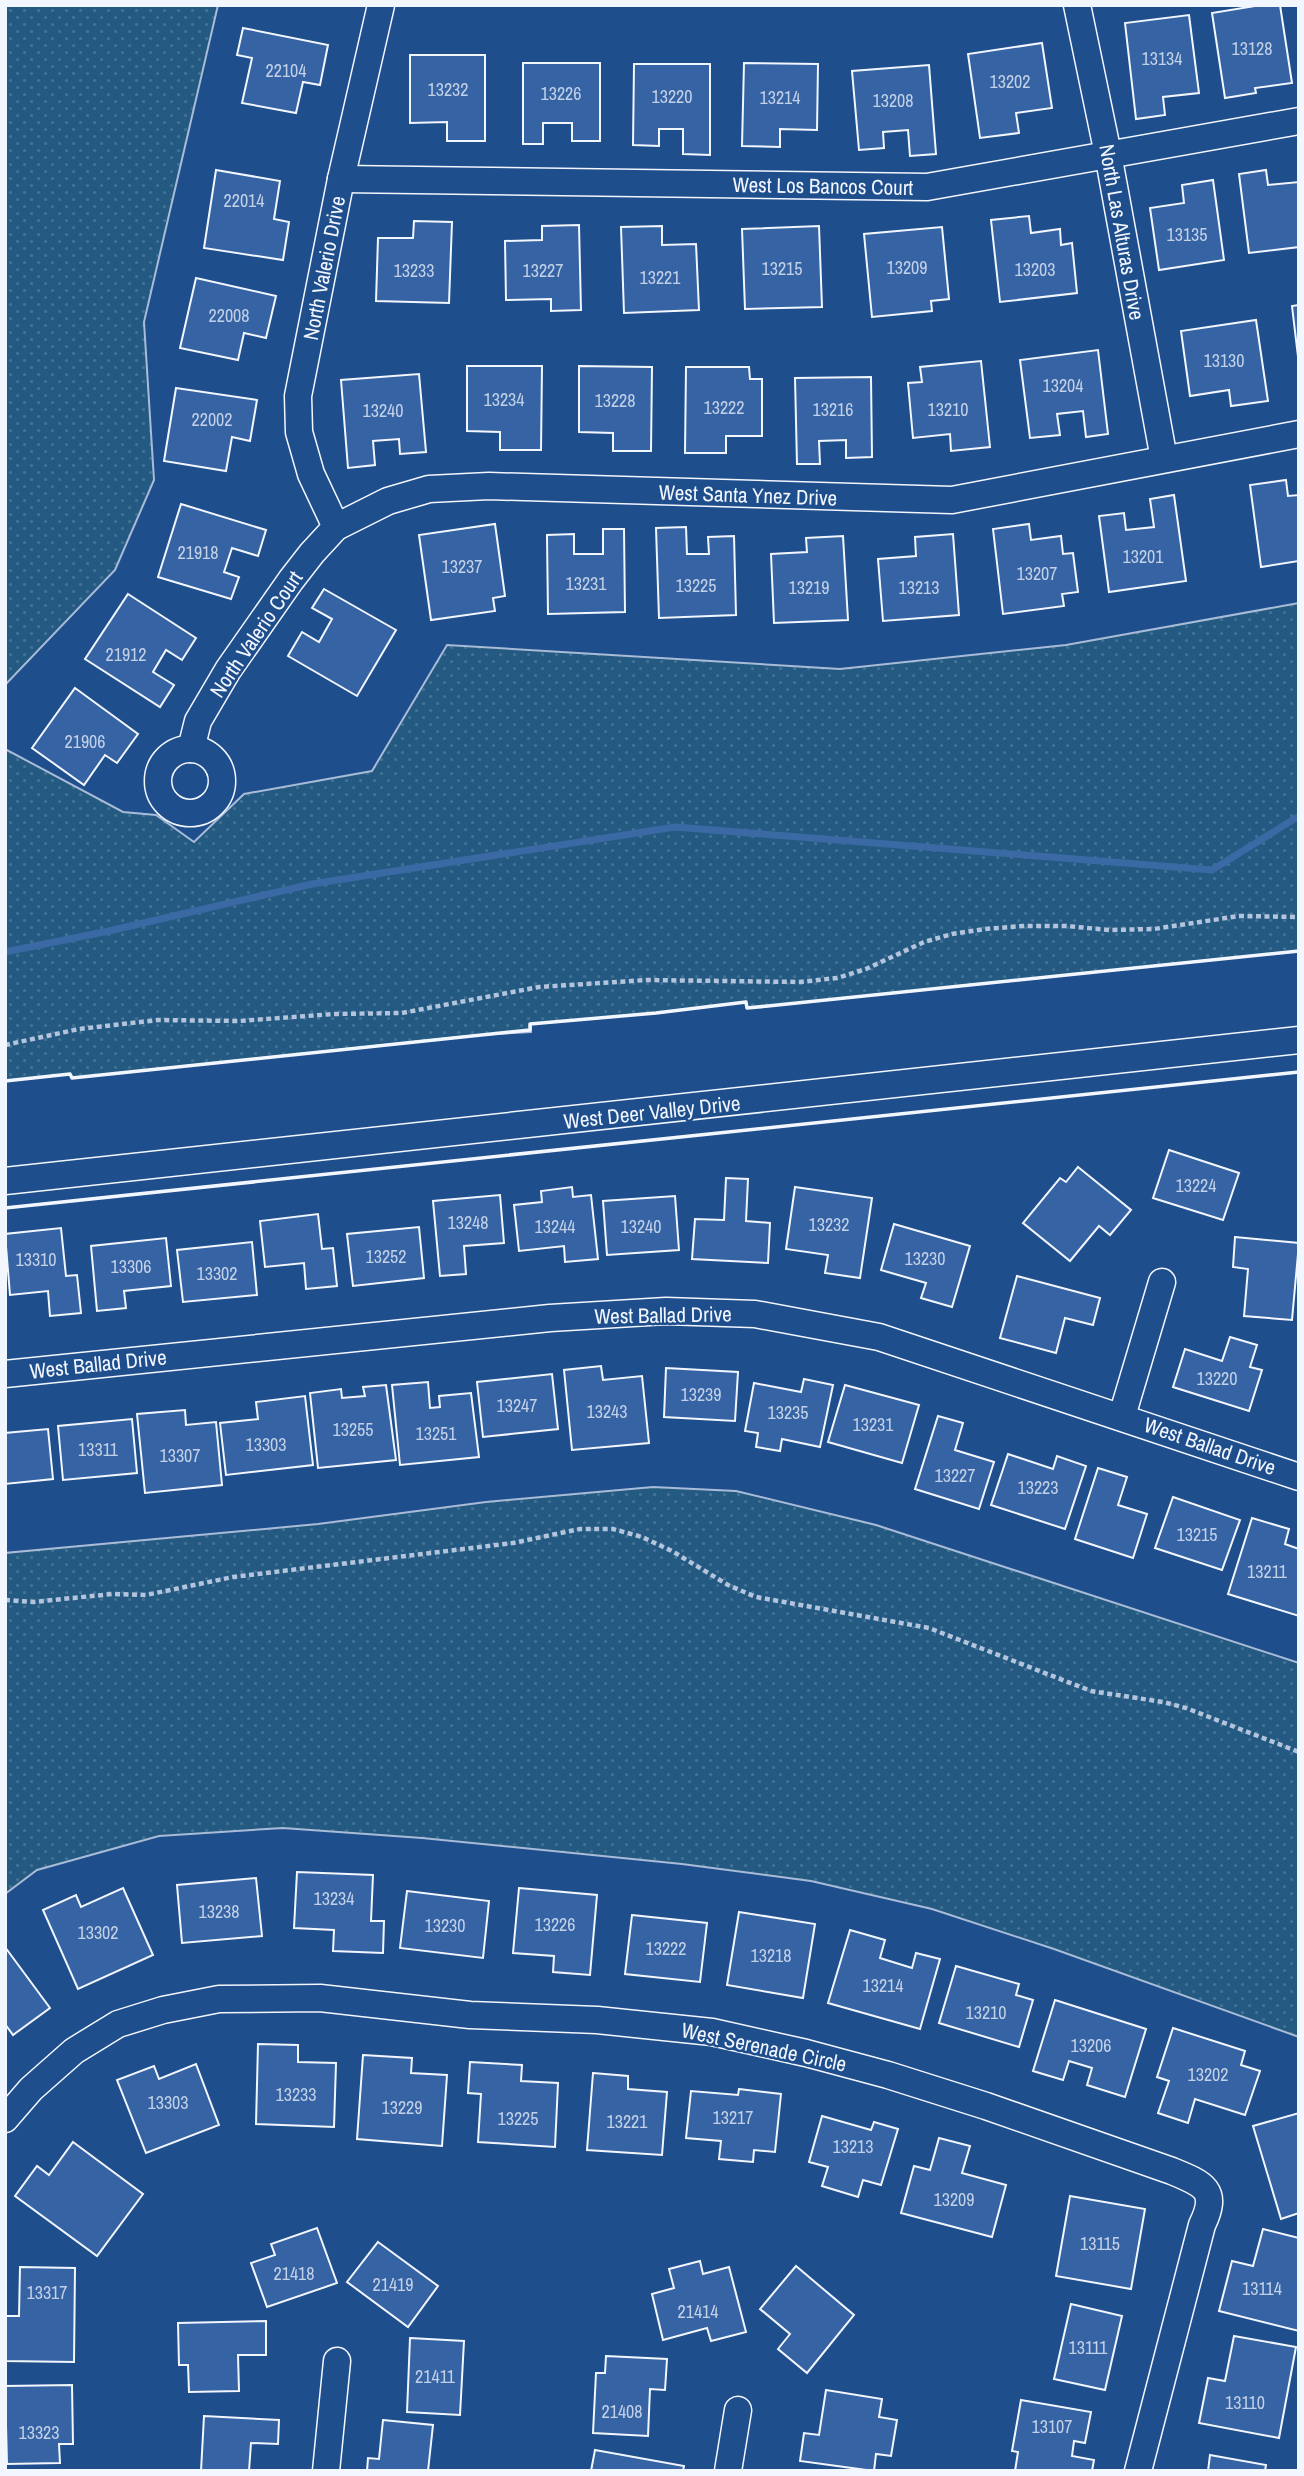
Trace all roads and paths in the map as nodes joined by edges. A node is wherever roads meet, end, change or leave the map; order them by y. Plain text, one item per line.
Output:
1 (382, 5) edge
2 (1077, 5) edge
3 (1299, 121) edge
4 (1108, 154) junction
5 (341, 179) junction
6 (1299, 434) edge
7 (1164, 458) junction
8 (336, 527) junction
9 (191, 749) dead end
10 (1299, 917) edge
11 (1299, 1040) edge
12 (5, 1045) edge
13 (5, 1181) edge
14 (1162, 1282) dead end
15 (5, 1374) edge
16 (1122, 1416) junction
17 (1299, 1477) edge
18 (5, 1600) edge
19 (1299, 1752) edge
20 (5, 2119) edge
21 (337, 2361) dead end
22 (738, 2410) dead end
23 (326, 2471) edge
24 (728, 2471) edge
25 (1138, 2471) edge

1 - 5 street, North Valerio Drive
2 - 4 street, North Las Alturas Drive
3 - 4 street, West Los Bancos Court
4 - 5 street, West Los Bancos Court
4 - 7 street, North Las Alturas Drive
5 - 8 street, North Valerio Drive
6 - 7 street, West Santa Ynez Drive
7 - 8 street, West Santa Ynez Drive
8 - 9 street, North Valerio Court
10 - 12 path
11 - 13 street, West Deer Valley Drive
14 - 16 street
15 - 16 street, West Ballad Drive
16 - 17 street, West Ballad Drive
18 - 19 path
20 - 25 street, West Serenade Circle
21 - 23 street
22 - 24 street

